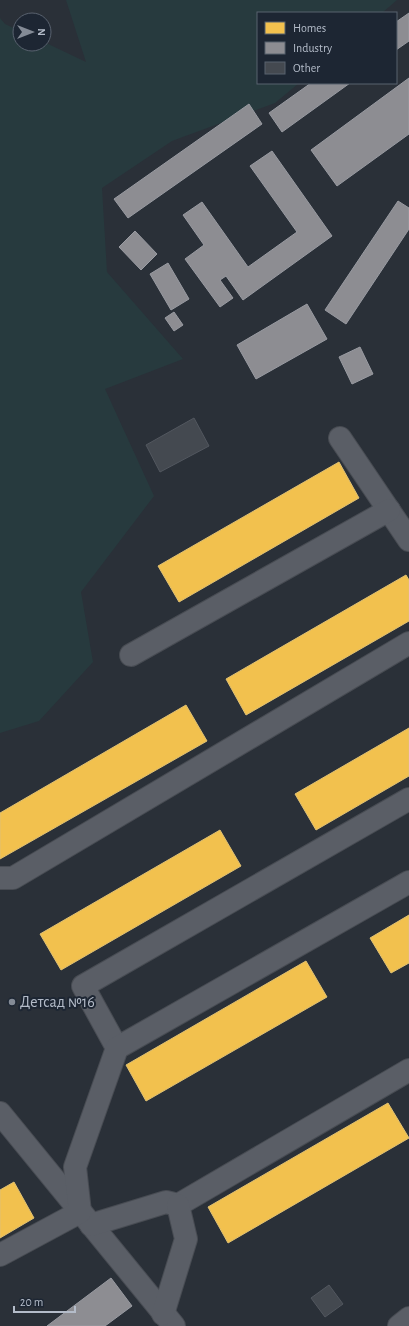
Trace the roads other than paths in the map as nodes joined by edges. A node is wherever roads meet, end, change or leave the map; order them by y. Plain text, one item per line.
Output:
1 (340, 438) dead end
2 (388, 510) junction
3 (409, 540) edge
4 (409, 643) edge
5 (131, 655) dead end
6 (409, 799) edge
7 (0, 878) edge
8 (409, 882) edge
9 (117, 1048) junction
10 (409, 1070) edge
11 (0, 1113) edge
12 (178, 1205) junction
13 (86, 1218) junction
14 (0, 1255) edge
15 (409, 1318) edge
16 (168, 1320) edge
17 (399, 1326) edge

1 - 2 street
2 - 3 street
2 - 5 street
4 - 7 street
6 - 9 street
8 - 9 street
9 - 13 street
10 - 12 street
11 - 13 street
12 - 13 street
12 - 16 street
13 - 14 street
13 - 16 street
15 - 17 street

